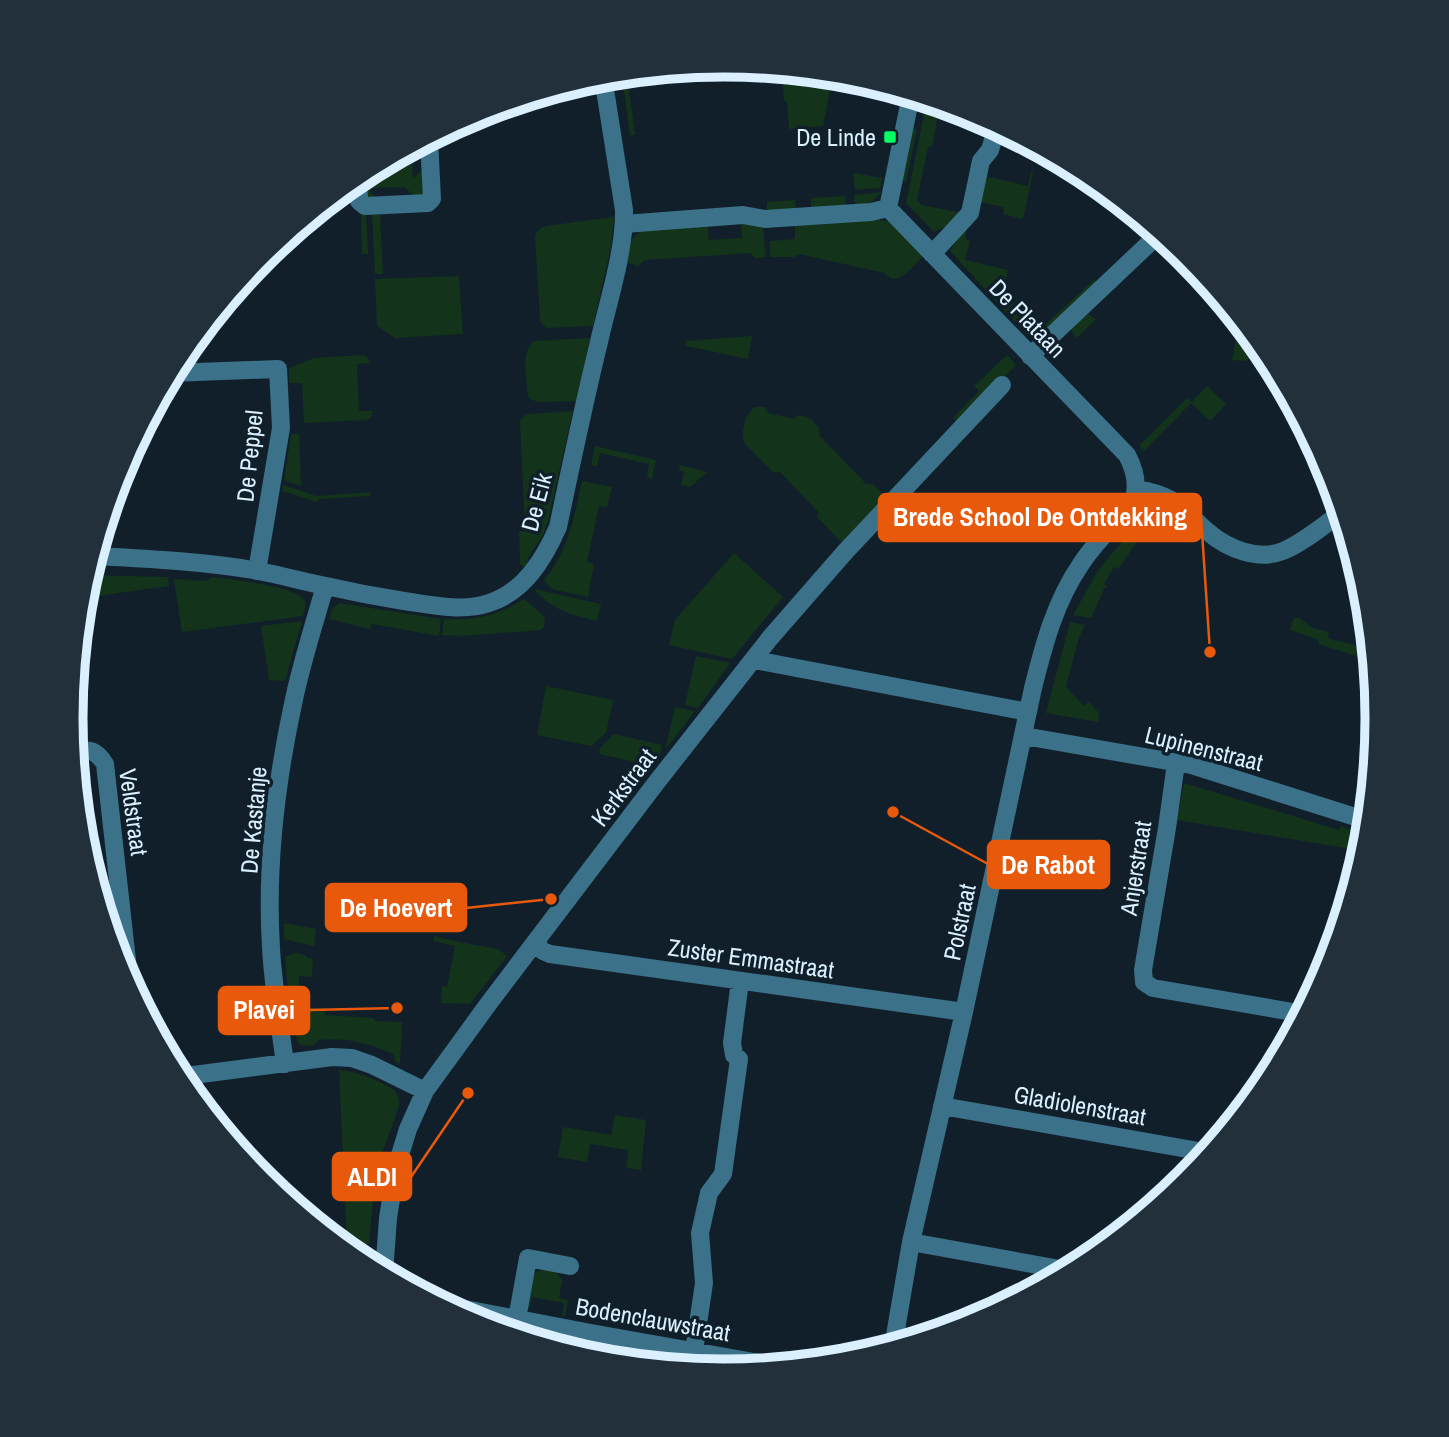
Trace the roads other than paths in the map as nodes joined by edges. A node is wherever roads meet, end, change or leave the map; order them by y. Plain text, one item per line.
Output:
1 (605, 88) edge
2 (909, 104) edge
3 (994, 137) edge
4 (430, 149) edge
5 (359, 192) edge
6 (888, 208) junction
7 (624, 224) junction
8 (1152, 241) edge
9 (932, 254) junction
10 (1030, 356) junction
11 (185, 372) edge
12 (1002, 385) dead end
13 (1136, 489) junction
14 (1334, 518) edge
15 (104, 556) edge
16 (257, 570) junction
17 (325, 586) junction
18 (755, 660) junction
19 (1028, 712) junction
20 (1024, 736) junction
21 (84, 750) edge
22 (1176, 762) junction
23 (1358, 818) edge
24 (536, 944) junction
25 (126, 947) edge
26 (740, 981) junction
27 (964, 1012) junction
28 (1294, 1012) edge
29 (285, 1064) junction
30 (191, 1075) edge
31 (425, 1091) junction
32 (942, 1106) junction
33 (1198, 1151) edge
34 (911, 1242) junction
35 (385, 1262) edge
36 (570, 1266) dead end
37 (1055, 1268) edge
38 (480, 1311) edge
39 (517, 1318) junction
40 (894, 1337) edge
41 (694, 1351) junction
42 (741, 1360) edge

1 - 7 street, De Eik
2 - 6 street
3 - 9 street
4 - 5 street
6 - 7 street
6 - 9 street, De Plataan
7 - 17 street, De Eik
8 - 10 street
9 - 10 street, De Plataan
10 - 13 street, De Plataan
11 - 16 street, De Peppel
12 - 18 street, Kerkstraat
13 - 14 street
13 - 19 street, Polstraat
15 - 16 street, De Eik
16 - 17 street, De Eik
17 - 29 street, De Kastanje
18 - 19 street
18 - 24 street, Kerkstraat
19 - 20 street, Polstraat
20 - 22 street, Lupinenstraat
20 - 27 street, Polstraat
21 - 25 street, Veldstraat
22 - 23 street, Lupinenstraat
22 - 28 street, Anjerstraat
24 - 26 street, Zuster Emmastraat
24 - 31 street, Kerkstraat
26 - 27 street, Zuster Emmastraat
26 - 41 street
27 - 32 street, Polstraat
29 - 30 street
29 - 31 street
31 - 35 street, Kerkstraat
32 - 33 street, Gladiolenstraat
32 - 34 street, Polstraat
34 - 37 street
34 - 40 street, Polstraat
36 - 39 street, Bodenclauwstraat
38 - 39 street, Bodenclauwstraat
39 - 41 street, Bodenclauwstraat
41 - 42 street, Bodenclauwstraat

